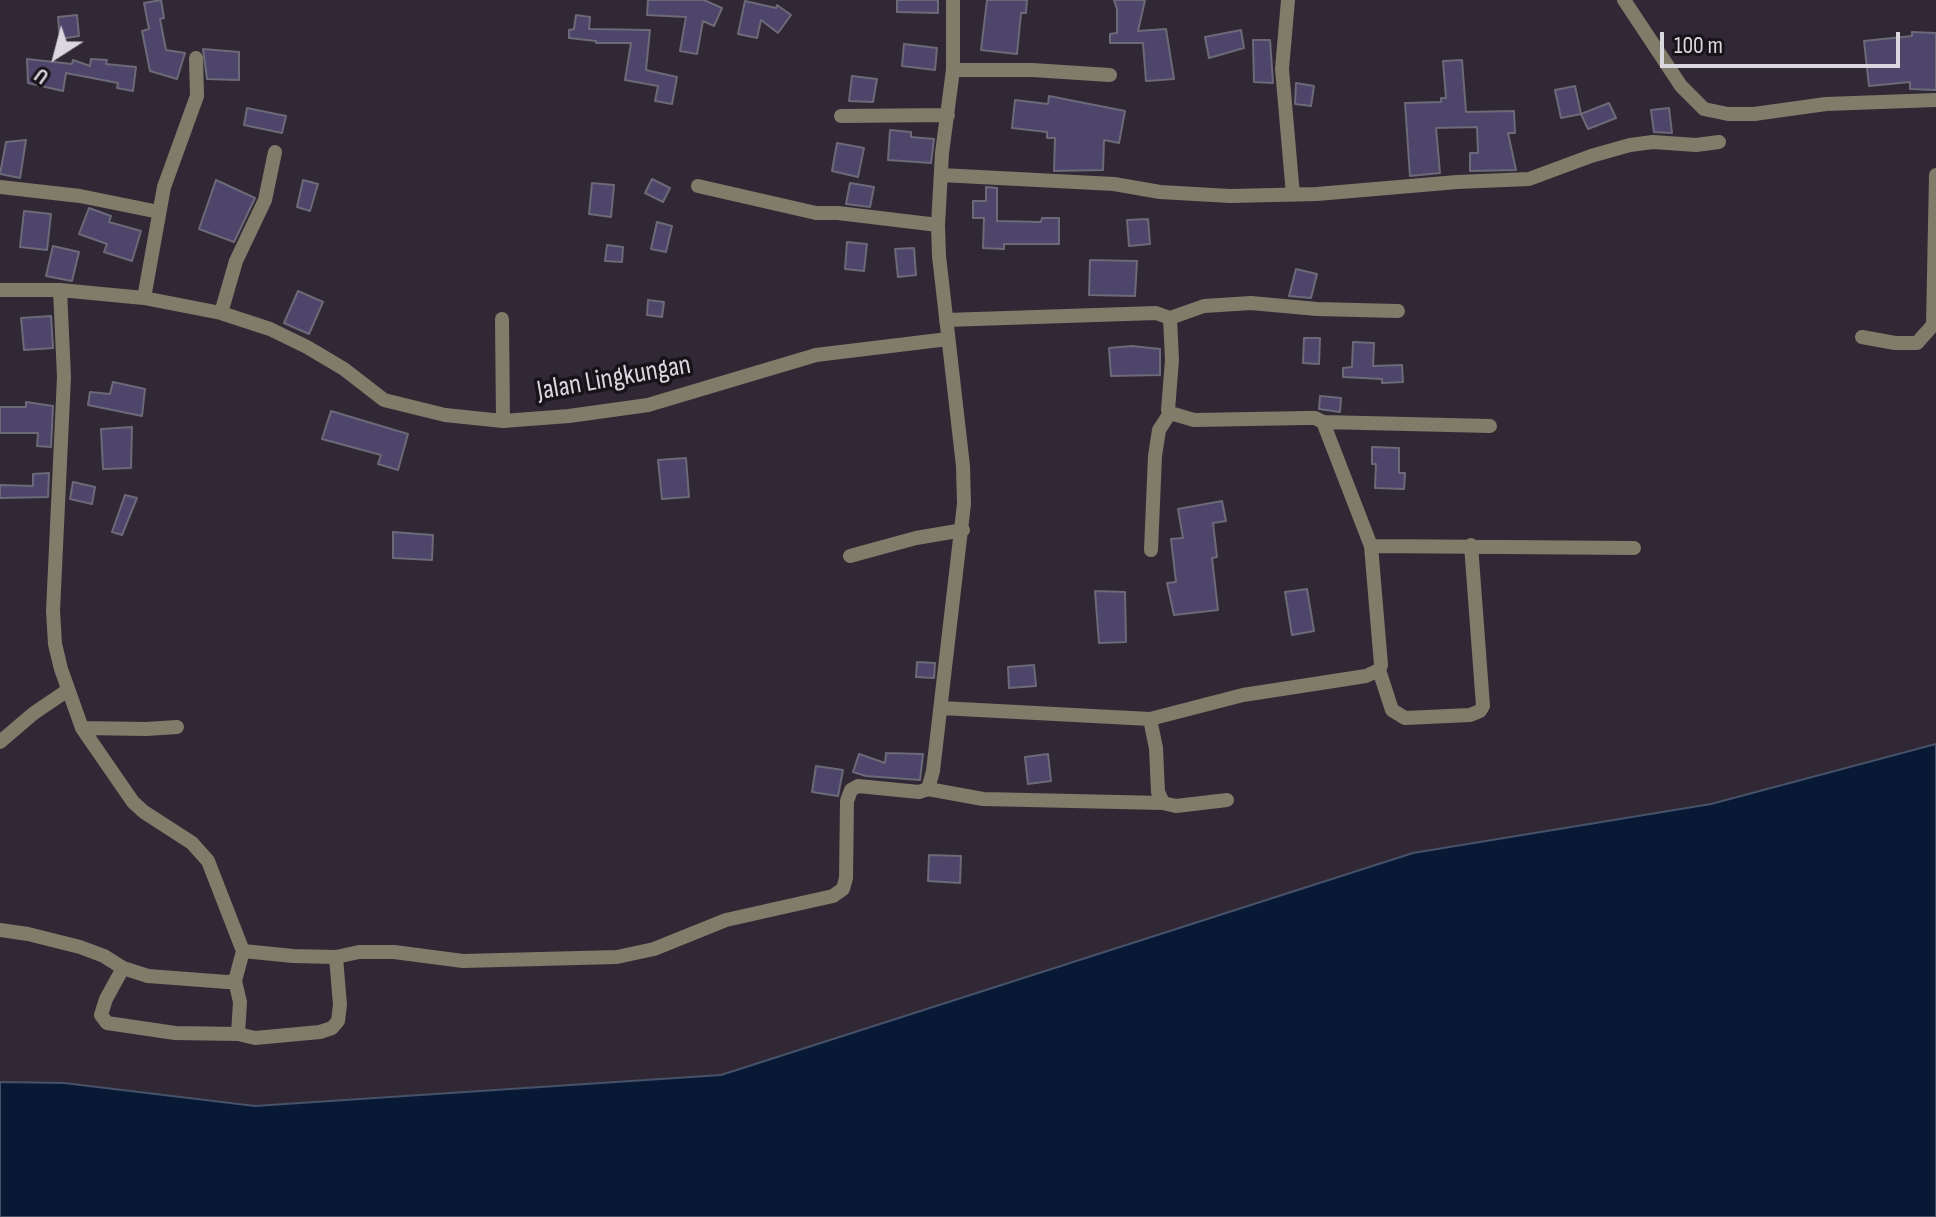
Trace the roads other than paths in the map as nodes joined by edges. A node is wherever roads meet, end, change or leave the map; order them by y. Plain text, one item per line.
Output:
1 (953, 0) edge
2 (1288, 0) edge
3 (1624, 0) edge
4 (196, 58) dead end
5 (953, 70) junction
6 (1110, 75) dead end
7 (1936, 100) edge
8 (948, 115) junction
9 (841, 116) dead end
10 (1719, 142) dead end
11 (275, 152) dead end
12 (941, 175) junction
13 (1936, 175) edge
14 (698, 186) dead end
15 (0, 187) edge
16 (1293, 195) junction
17 (159, 212) junction
18 (938, 225) junction
19 (0, 290) edge
20 (60, 290) junction
21 (144, 298) junction
22 (1398, 311) dead end
23 (221, 313) junction
24 (1170, 318) junction
25 (502, 319) dead end
26 (946, 320) junction
27 (1862, 337) dead end
28 (948, 339) junction
29 (1170, 413) junction
30 (503, 421) junction
31 (1323, 422) junction
32 (1490, 426) dead end
33 (963, 530) junction
34 (1471, 545) junction
35 (1371, 546) junction
36 (1634, 548) dead end
37 (1151, 550) dead end
38 (850, 556) dead end
39 (1379, 670) junction
40 (68, 690) junction
41 (941, 708) junction
42 (1150, 719) junction
43 (177, 727) dead end
44 (82, 728) junction
45 (0, 742) edge
46 (928, 789) junction
47 (1227, 800) dead end
48 (1163, 803) junction
49 (0, 930) edge
50 (243, 951) junction
51 (336, 957) junction
52 (123, 968) junction
53 (235, 981) junction
54 (238, 1034) junction

1 - 5 street
2 - 16 street
3 - 7 street
4 - 17 street
5 - 6 street
5 - 8 street
8 - 9 street
8 - 12 street
10 - 16 street
11 - 23 street
12 - 16 street
12 - 18 street
13 - 27 street
14 - 18 street
15 - 17 street
17 - 21 street
18 - 26 street
19 - 20 street, Jalan Lingkungan
20 - 21 street, Jalan Lingkungan
20 - 40 street
21 - 23 street, Jalan Lingkungan
22 - 24 street
23 - 30 street, Jalan Lingkungan
24 - 26 street
24 - 29 street
25 - 30 street
26 - 28 street
28 - 30 street, Jalan Lingkungan
28 - 33 street
29 - 31 street
29 - 37 street
31 - 32 street
31 - 35 street
33 - 38 street
33 - 41 street
34 - 35 street
34 - 36 street
34 - 39 street
35 - 39 street
39 - 42 street
40 - 44 street
40 - 45 street
41 - 42 street
41 - 46 street
42 - 48 street
43 - 44 street
44 - 50 street
46 - 48 street
46 - 51 street
47 - 48 street
49 - 52 street
50 - 51 street
50 - 53 street
51 - 54 street
52 - 53 street
52 - 54 street
53 - 54 street

